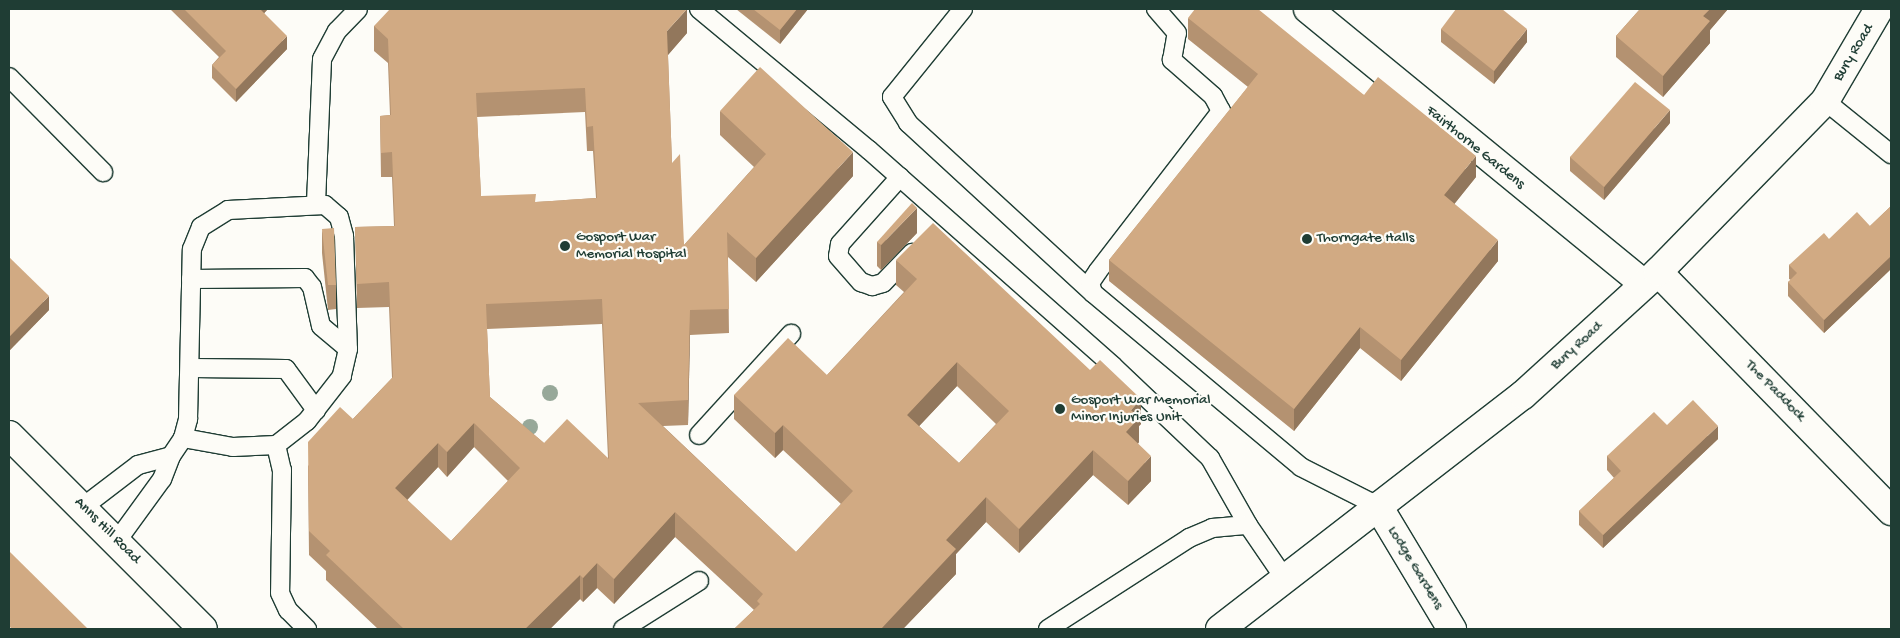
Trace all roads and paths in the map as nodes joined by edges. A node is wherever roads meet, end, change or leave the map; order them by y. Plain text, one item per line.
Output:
1 (358, 9) edge
2 (699, 9) edge
3 (963, 9) edge
4 (1156, 9) edge
5 (1308, 9) edge
6 (1880, 9) edge
7 (1891, 23) edge
8 (9, 77) edge
9 (1825, 101) junction
10 (1891, 154) edge
11 (103, 172) dead end
12 (900, 178) junction
13 (316, 203) junction
14 (946, 218) junction
15 (1651, 278) junction
16 (191, 279) junction
17 (1093, 293) junction
18 (790, 334) dead end
19 (348, 349) junction
20 (192, 368) junction
21 (316, 410) junction
22 (9, 435) edge
23 (699, 435) dead end
24 (183, 438) junction
25 (276, 445) junction
26 (171, 456) junction
27 (1378, 506) junction
28 (82, 507) junction
29 (1891, 511) edge
30 (1248, 525) junction
31 (117, 540) junction
32 (1286, 579) junction
33 (699, 581) dead end
34 (203, 629) edge
35 (307, 629) edge
36 (623, 629) edge
37 (1048, 629) edge
38 (1220, 629) edge
39 (1452, 629) edge

1 - 13 lane
2 - 12 lane
3 - 17 lane
4 - 17 lane
5 - 15 street, Fairthorne Gardens
6 - 9 street, Bury Road
7 - 9 street
8 - 11 lane
9 - 10 lane
9 - 15 street, Bury Road
12 - 14 lane
12 - 14 lane
13 - 16 lane
13 - 19 lane
14 - 30 lane
15 - 27 street, Bury Road
15 - 29 street, The Paddock
16 - 19 lane
16 - 20 lane
17 - 27 lane
18 - 23 lane
19 - 21 lane
20 - 21 lane
20 - 24 lane
21 - 25 lane
22 - 28 street, Anns Hill Road
24 - 25 lane
24 - 26 lane
25 - 35 lane
26 - 28 lane
26 - 31 lane
27 - 32 street, Bury Road
27 - 39 street, Lodge Gardens
28 - 31 street, Anns Hill Road
30 - 32 lane
30 - 37 lane
31 - 34 street, Anns Hill Road
32 - 38 street, Bury Road
33 - 36 lane

